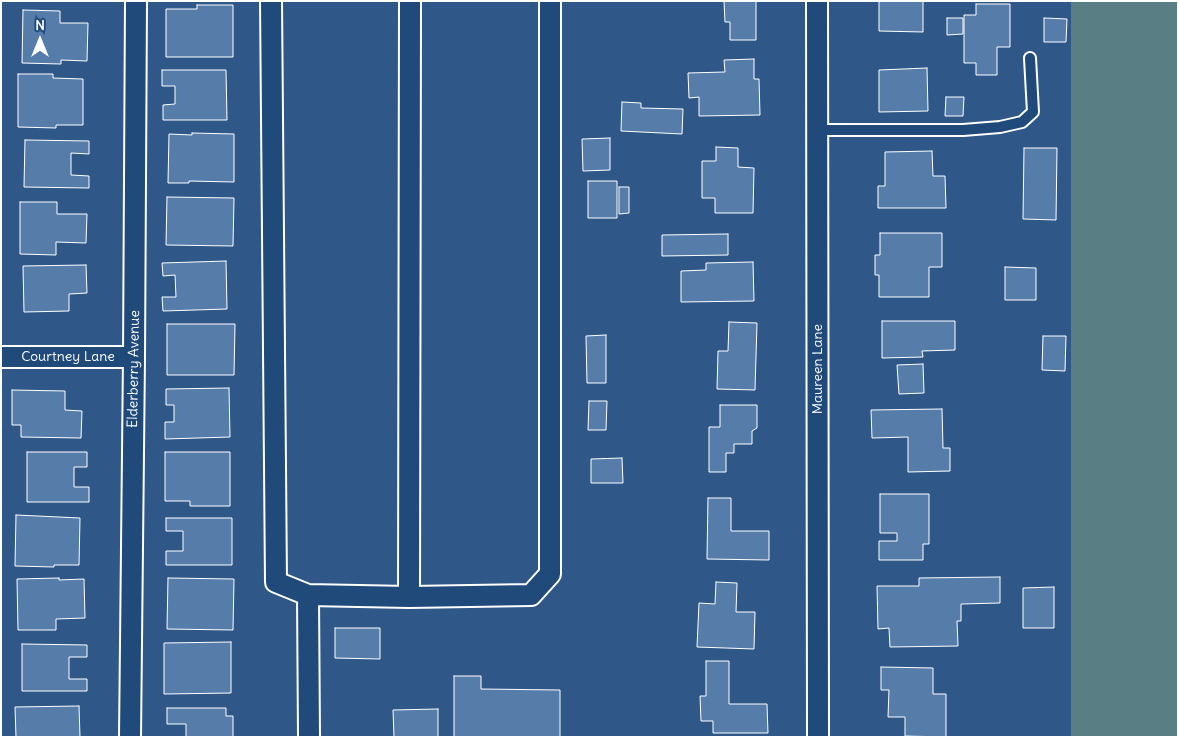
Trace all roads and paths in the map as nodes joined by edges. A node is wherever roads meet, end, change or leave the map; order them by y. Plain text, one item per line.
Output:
1 (136, 1) edge
2 (271, 1) edge
3 (410, 1) edge
4 (550, 1) edge
5 (818, 1) edge
6 (1030, 58) dead end
7 (818, 130) junction
8 (1, 357) edge
9 (134, 357) junction
10 (308, 596) junction
11 (409, 597) junction
12 (130, 737) edge
13 (309, 737) edge
14 (818, 737) edge

1 - 9 street, Elderberry Avenue
2 - 10 street
3 - 11 street
4 - 11 street
5 - 7 street, Maureen Lane
6 - 7 lane
7 - 14 street, Maureen Lane
8 - 9 street, Courtney Lane
9 - 12 street, Elderberry Avenue
10 - 11 street
10 - 13 street

